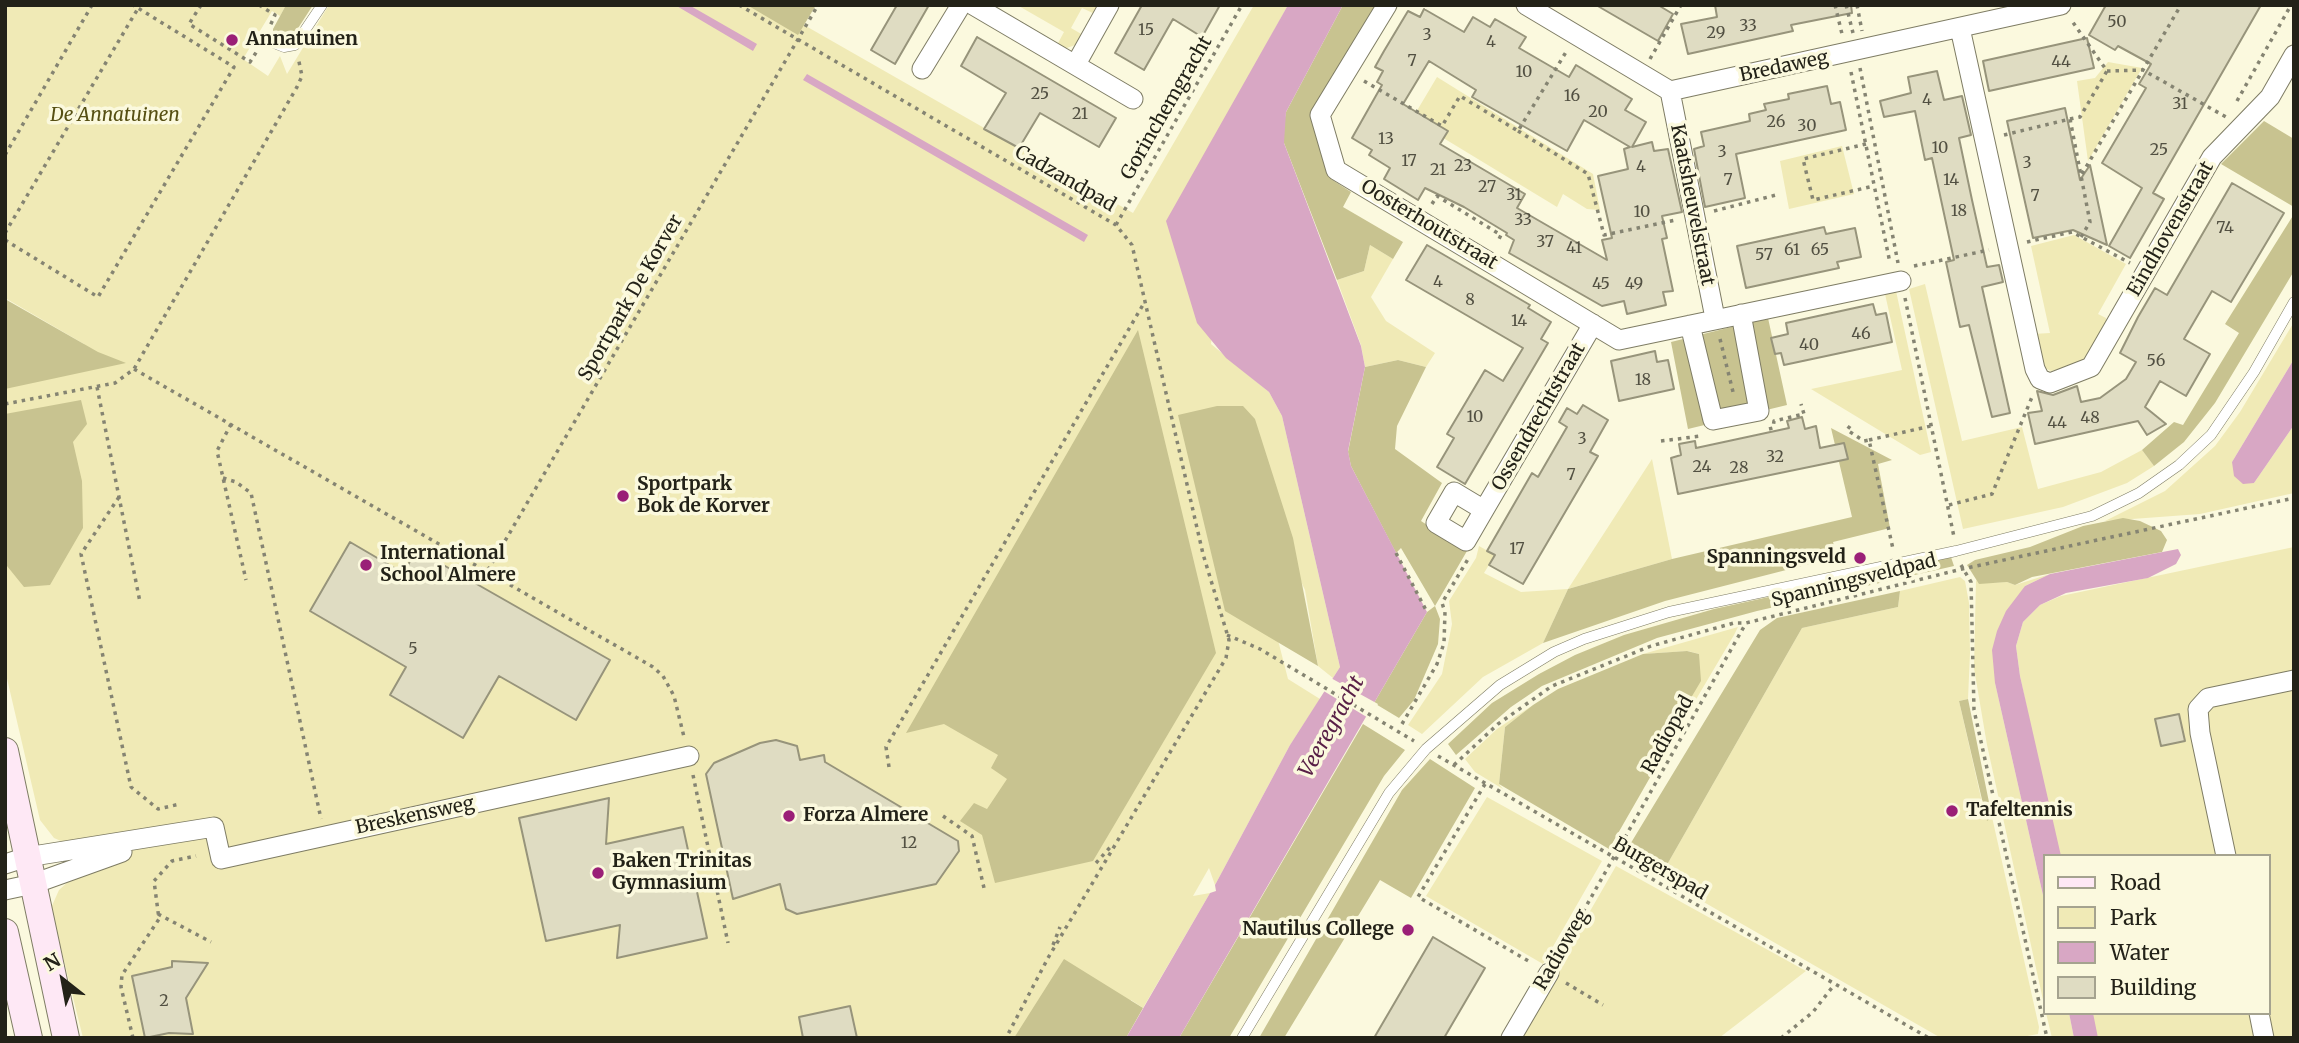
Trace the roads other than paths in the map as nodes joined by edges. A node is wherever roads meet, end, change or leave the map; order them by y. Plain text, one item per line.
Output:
1 (321, 5) edge
2 (961, 5) edge
3 (973, 5) edge
4 (1109, 5) edge
5 (1387, 5) edge
6 (1526, 5) edge
7 (2061, 6) edge
8 (1961, 28) junction
9 (264, 38) road end
10 (2294, 55) edge
11 (1076, 64) junction
12 (922, 69) dead end
13 (1670, 91) junction
14 (1133, 99) dead end
15 (1898, 282) road end
16 (2294, 302) edge
17 (1741, 314) junction
18 (1715, 318) junction
19 (1593, 324) junction
20 (1690, 325) junction
21 (1484, 510) junction
22 (2294, 680) edge
23 (5, 751) edge
24 (689, 756) road end
25 (166, 837) junction
26 (2226, 854) edge
27 (16, 860) edge
28 (33, 884) junction
29 (5, 890) edge
30 (5, 932) edge
31 (1549, 973) road end
32 (2259, 1015) edge
33 (29, 1038) edge
34 (65, 1038) edge
35 (1242, 1038) edge
36 (1511, 1038) edge
37 (2264, 1038) edge

1 - 9 lane
2 - 12 street
3 - 11 street
4 - 11 street
5 - 19 street, Oosterhoutstraat
6 - 13 street
7 - 8 street, Bredaweg
8 - 10 street, Eindhovenstraat
8 - 13 street, Bredaweg
11 - 14 street
13 - 18 street, Kaatsheuvelstraat
15 - 17 street, Oosterhoutstraat
16 - 35 lane
17 - 18 street, Oosterhoutstraat
17 - 20 street
18 - 20 street, Oosterhoutstraat
19 - 20 street, Oosterhoutstraat
19 - 21 street, Ossendrechtstraat
21 - 21 street, Ossendrechtstraat
22 - 26 street
23 - 27 main road
24 - 25 street, Breskensweg
25 - 27 street, Breskensweg
25 - 28 street, Breskensweg
27 - 28 main road
28 - 29 street, Breskensweg
28 - 34 main road
30 - 33 main road
31 - 36 street, Radioweg
32 - 37 street

